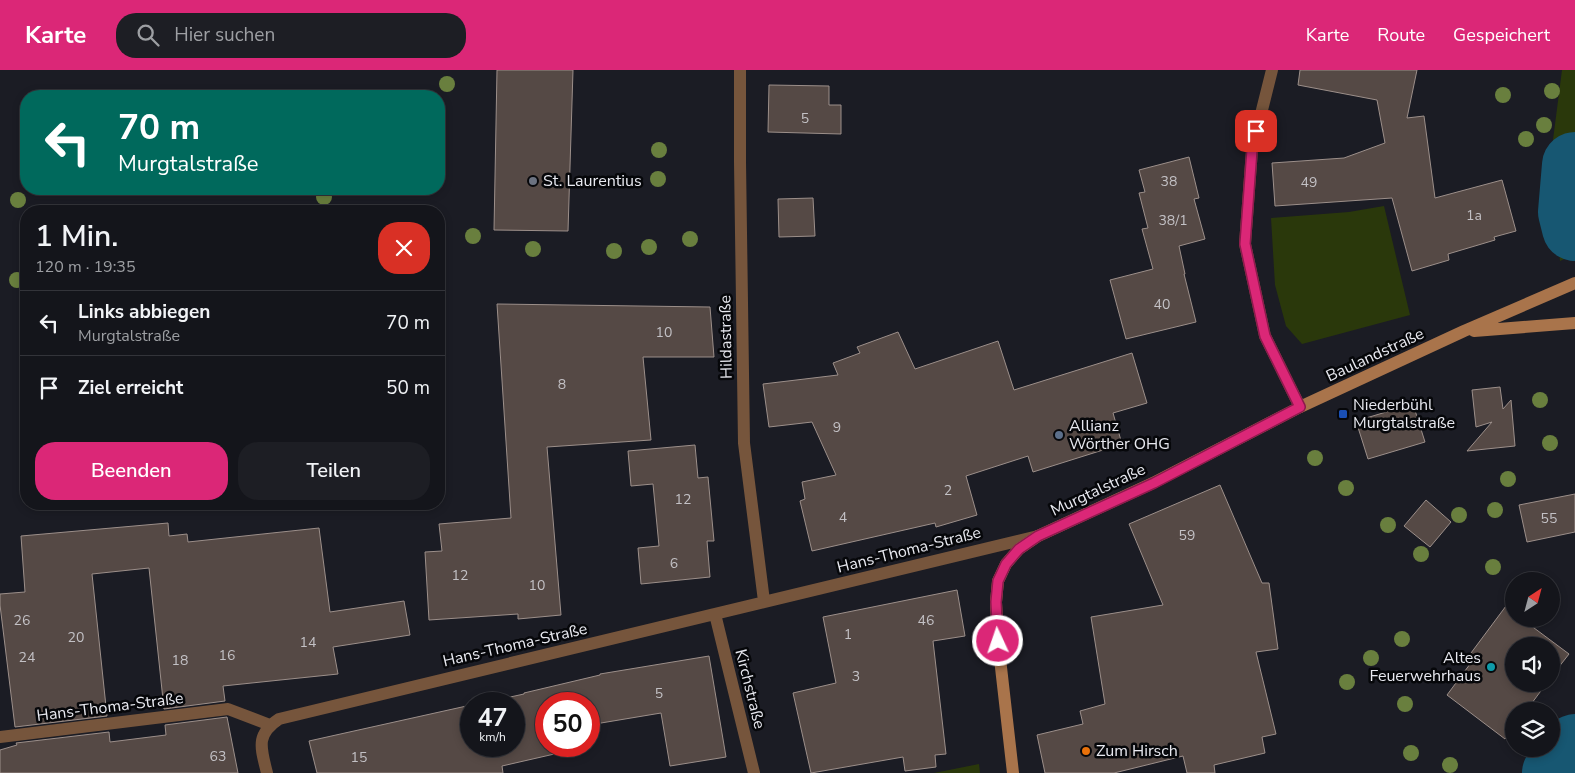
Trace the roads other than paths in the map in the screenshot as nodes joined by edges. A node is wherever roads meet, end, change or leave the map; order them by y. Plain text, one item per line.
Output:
1 (740, 70) edge
2 (1272, 70) edge
3 (1575, 283) edge
4 (1575, 323) edge
5 (1464, 331) junction
6 (1300, 407) junction
7 (1038, 536) junction
8 (764, 602) junction
9 (715, 614) junction
10 (270, 725) junction
11 (0, 737) edge
12 (267, 773) edge
13 (754, 773) edge
14 (1013, 773) edge

1 - 8 street, Hildastraße
2 - 6 street
3 - 5 main road, Baulandstraße
4 - 5 main road, Baulandstraße
5 - 6 main road, Baulandstraße
6 - 7 main road, Murgtalstraße
7 - 8 street, Hans-Thoma-Straße
7 - 14 main road, Murgtalstraße
8 - 9 street, Hans-Thoma-Straße
9 - 10 street, Hans-Thoma-Straße
9 - 13 street, Kirchstraße
10 - 11 street, Hans-Thoma-Straße
10 - 12 street

